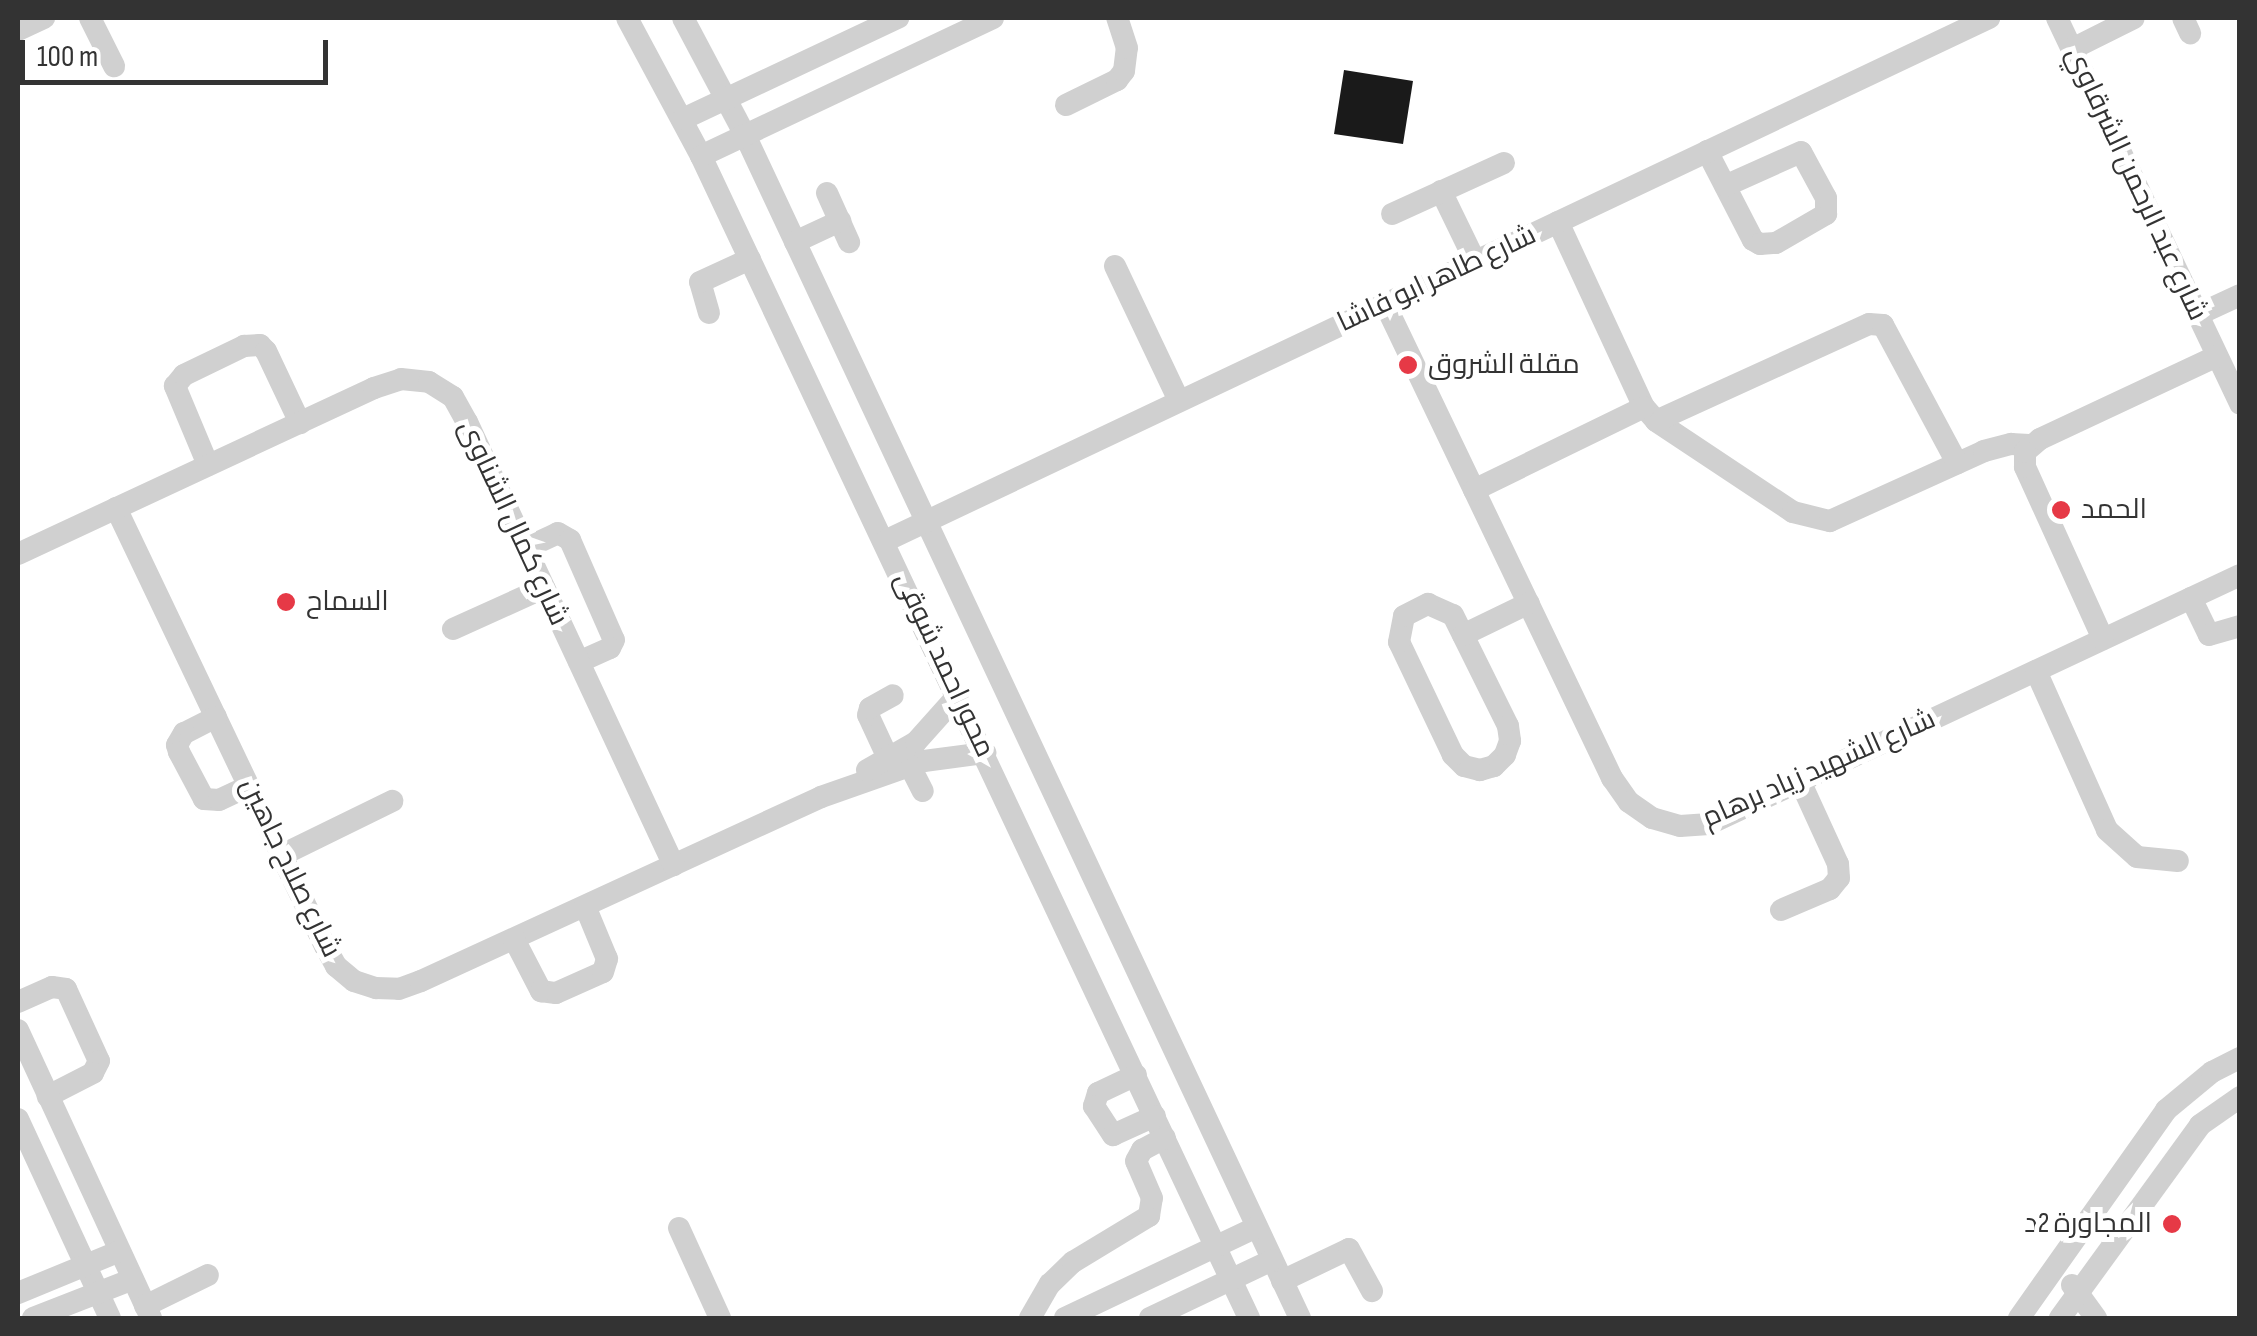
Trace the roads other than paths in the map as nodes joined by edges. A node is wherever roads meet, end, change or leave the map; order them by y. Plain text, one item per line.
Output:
1 (44, 18) edge
2 (90, 18) edge
3 (628, 18) edge
4 (683, 18) edge
5 (898, 18) edge
6 (994, 18) edge
7 (1117, 18) edge
8 (1988, 18) edge
9 (2057, 18) edge
10 (2134, 18) edge
11 (18, 30) edge
12 (2072, 49) junction
13 (114, 66) dead end
14 (727, 98) junction
15 (1066, 105) dead end
16 (683, 119) junction
17 (745, 135) junction
18 (1707, 151) junction
19 (701, 156) junction
20 (1504, 163) dead end
21 (1725, 186) junction
22 (1441, 192) junction
23 (827, 193) dead end
24 (1392, 214) dead end
25 (1558, 222) junction
26 (795, 242) junction
27 (750, 258) junction
28 (1474, 261) junction
29 (1115, 266) dead end
30 (2240, 295) edge
31 (1385, 304) junction
32 (708, 313) dead end
33 (2198, 314) junction
34 (2217, 356) junction
35 (1180, 402) junction
36 (2240, 404) edge
37 (1650, 414) junction
38 (300, 423) junction
39 (2029, 445) junction
40 (1957, 463) junction
41 (208, 465) junction
42 (1474, 490) junction
43 (116, 508) junction
44 (926, 522) junction
45 (885, 541) junction
46 (526, 548) junction
47 (18, 554) edge
48 (2240, 575) edge
49 (544, 588) junction
50 (2191, 598) junction
51 (1528, 603) junction
52 (2240, 626) edge
53 (453, 630) dead end
54 (1462, 636) junction
55 (2103, 639) junction
56 (579, 662) junction
57 (2036, 671) junction
58 (893, 695) dead end
59 (958, 695) junction
60 (216, 717) junction
61 (985, 753) junction
62 (899, 762) junction
63 (1800, 781) junction
64 (249, 786) junction
65 (923, 792) dead end
66 (392, 801) dead end
67 (282, 855) junction
68 (2178, 861) dead end
69 (674, 865) junction
70 (585, 906) junction
71 (1782, 910) dead end
72 (514, 938) junction
73 (18, 1002) edge
74 (18, 1030) edge
75 (2240, 1058) edge
76 (1136, 1075) junction
77 (48, 1096) junction
78 (2240, 1097) edge
79 (1155, 1116) junction
80 (18, 1118) edge
81 (1166, 1138) junction
82 (1257, 1227) junction
83 (679, 1228) dead end
84 (1216, 1246) junction
85 (120, 1252) junction
86 (86, 1265) junction
87 (2057, 1265) junction
88 (1277, 1271) junction
89 (208, 1275) dead end
90 (133, 1279) junction
91 (1231, 1280) junction
92 (1372, 1292) dead end
93 (18, 1293) edge
94 (98, 1293) junction
95 (2078, 1294) junction
96 (148, 1312) edge
97 (1240, 1315) edge
98 (33, 1318) edge
99 (110, 1318) edge
100 (720, 1318) edge
101 (1030, 1318) edge
102 (1065, 1318) edge
103 (1150, 1318) edge
104 (1300, 1318) edge
105 (2019, 1318) edge
106 (2060, 1318) edge
107 (2096, 1318) edge

1 - 11 street
2 - 13 street
3 - 16 street, محور احمد شوقى
4 - 14 street, محور احمد شوقى
5 - 14 street
6 - 17 street
7 - 15 street
8 - 18 street, شارع طاهر ابو فاشا
9 - 12 street, شارع عبد الرحمن الشرقاوي
10 - 12 street
12 - 33 street, شارع عبد الرحمن الشرقاوي
14 - 16 street
14 - 17 street, محور احمد شوقى
16 - 19 street, محور احمد شوقى
17 - 19 street
17 - 26 street, محور احمد شوقى
18 - 21 street
18 - 25 street, شارع طاهر ابو فاشا
19 - 27 street, محور احمد شوقى
20 - 22 street
21 - 21 street
22 - 24 street
22 - 28 street
23 - 26 street
25 - 28 street, شارع طاهر ابو فاشا
25 - 37 street
26 - 44 street, محور احمد شوقى
27 - 32 street
27 - 45 street, محور احمد شوقى
28 - 31 street, شارع طاهر ابو فاشا
29 - 35 street
30 - 33 street
31 - 35 street, شارع طاهر ابو فاشا
31 - 42 street, شارع الشهيد زياد برهام
33 - 34 street, شارع عبد الرحمن الشرقاوي
34 - 36 street, شارع عبد الرحمن الشرقاوي
34 - 39 street
35 - 44 street, شارع طاهر ابو فاشا
37 - 40 street
37 - 40 street
37 - 42 street
38 - 41 street, شارع كمال الشناوى
38 - 41 street
38 - 46 street, شارع كمال الشناوى
39 - 40 street
39 - 55 street
41 - 43 street, شارع كمال الشناوى
42 - 51 street, شارع الشهيد زياد برهام
43 - 47 street, شارع كمال الشناوى
43 - 60 street, شارع صلاح جاهين
44 - 45 street, شارع طاهر ابو فاشا
44 - 82 street, محور احمد شوقى
45 - 59 street, محور احمد شوقى
46 - 49 street, شارع كمال الشناوى
46 - 56 street
48 - 50 street, شارع الشهيد زياد برهام
49 - 53 street
49 - 56 street, شارع كمال الشناوى
50 - 52 street
50 - 55 street, شارع الشهيد زياد برهام
51 - 54 street
51 - 63 street, شارع الشهيد زياد برهام
54 - 54 street
55 - 57 street, شارع الشهيد زياد برهام
56 - 69 street, شارع كمال الشناوى
57 - 63 street, شارع الشهيد زياد برهام
57 - 68 street
58 - 62 street
59 - 61 street, محور احمد شوقى
59 - 62 street, شارع صلاح جاهين
60 - 64 street, شارع صلاح جاهين
60 - 64 street
61 - 62 street, شارع صلاح جاهين
61 - 76 street, محور احمد شوقى
62 - 65 street
62 - 69 street, شارع صلاح جاهين
63 - 71 street
64 - 67 street, شارع صلاح جاهين
66 - 67 street
67 - 72 street, شارع صلاح جاهين
69 - 70 street, شارع صلاح جاهين
70 - 72 street, شارع صلاح جاهين
70 - 72 street
73 - 77 street
74 - 77 street
75 - 87 street
76 - 79 street, محور احمد شوقى
76 - 79 street
77 - 85 street
78 - 95 street
79 - 81 street, محور احمد شوقى
80 - 86 street
81 - 84 street, محور احمد شوقى
81 - 101 street
82 - 84 street
82 - 88 street, محور احمد شوقى
83 - 100 street
84 - 91 street, محور احمد شوقى
84 - 102 street
85 - 86 street
85 - 90 street
86 - 93 street
86 - 94 street
87 - 95 street
87 - 105 street
88 - 91 street
88 - 92 street
88 - 104 street, محور احمد شوقى
89 - 96 street
90 - 94 street
90 - 96 street
91 - 97 street, محور احمد شوقى
91 - 103 street
94 - 98 street
94 - 99 street
95 - 106 street
95 - 107 street

